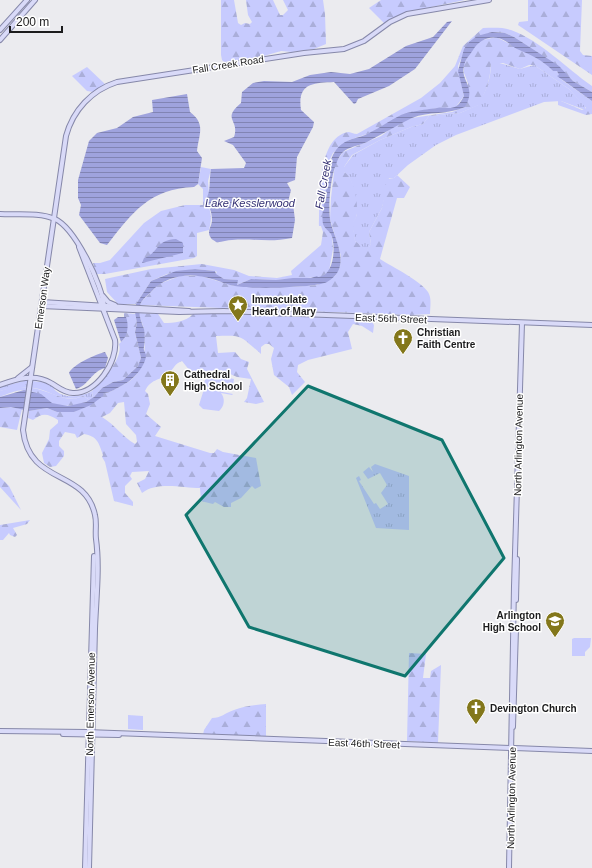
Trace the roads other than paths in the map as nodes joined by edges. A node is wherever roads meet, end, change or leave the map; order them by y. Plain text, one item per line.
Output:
1 (27, 0) edge
2 (35, 0) edge
3 (489, 0) edge
4 (0, 30) edge
5 (0, 40) edge
6 (0, 214) edge
7 (54, 219) junction
8 (79, 247) junction
9 (102, 294) junction
10 (41, 304) junction
11 (117, 306) junction
12 (103, 307) junction
13 (129, 309) junction
14 (521, 323) junction
15 (592, 325) edge
16 (32, 367) junction
17 (30, 378) junction
18 (16, 379) junction
19 (0, 385) edge
20 (0, 731) edge
21 (91, 733) junction
22 (512, 749) junction
23 (592, 751) edge
24 (86, 868) edge
25 (89, 868) edge
26 (509, 868) edge

1 - 4 main road
2 - 5 main road
3 - 7 main road, Fall Creek Road
6 - 7 main road
7 - 8 main road
7 - 10 main road, Emerson Way
8 - 9 main road
8 - 12 main road
9 - 11 main road
9 - 12 main road
10 - 12 main road, East 56th Street
10 - 16 main road, Emerson Way
11 - 12 main road, East 56th Street
11 - 13 main road, East 56th Street
12 - 13 main road, East 56th Street
12 - 17 main road
13 - 14 main road, East 56th Street
14 - 15 main road, East 56th Street
14 - 22 main road, North Arlington Avenue
16 - 17 main road, Emerson Way
16 - 18 main road
17 - 18 main road
17 - 21 main road, North Emerson Avenue
18 - 19 main road
20 - 21 main road, East 46th Street
21 - 22 main road, East 46th Street
21 - 24 main road, North Emerson Avenue
21 - 25 main road, North Emerson Avenue
22 - 23 main road, East 46th Street
22 - 26 main road, North Arlington Avenue

